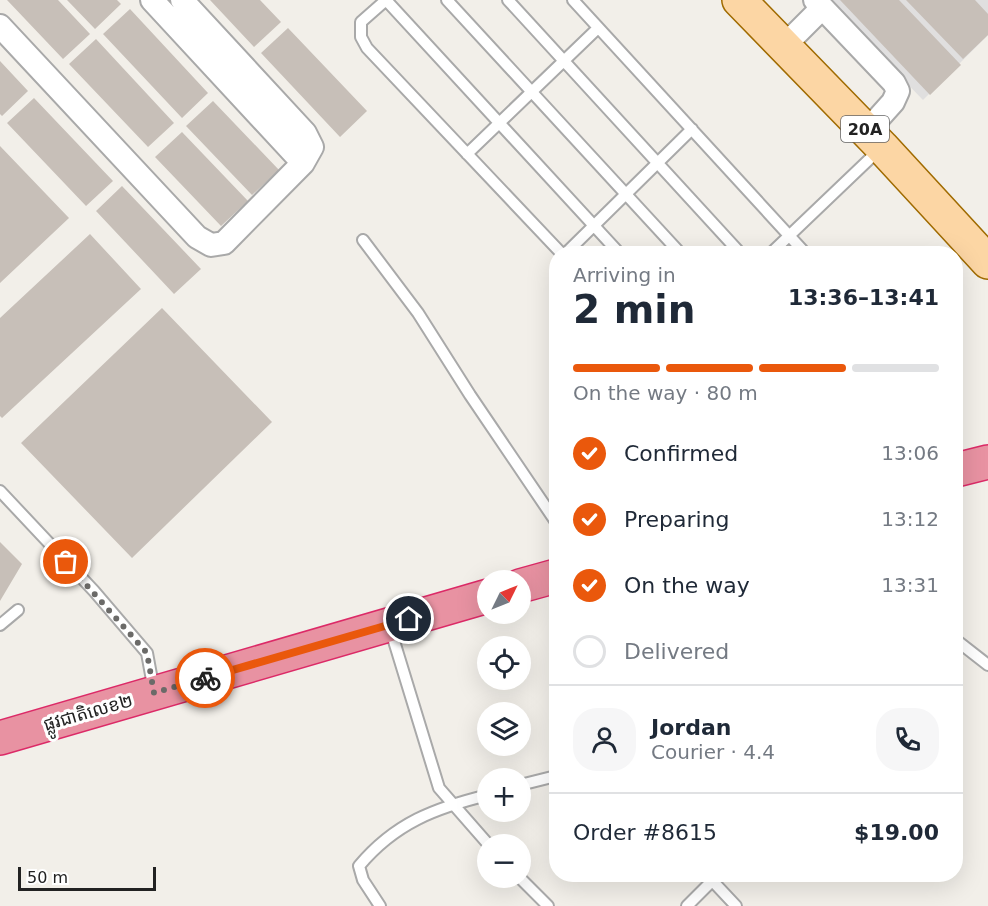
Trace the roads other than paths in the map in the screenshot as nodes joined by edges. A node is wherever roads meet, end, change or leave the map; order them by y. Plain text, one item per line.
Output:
1 (152, 0) edge
2 (182, 0) edge
3 (386, 0) edge
4 (447, 0) edge
5 (508, 0) edge
6 (573, 0) edge
7 (739, 0) edge
8 (819, 4) edge
9 (0, 26) edge
10 (598, 28) junction
11 (784, 46) junction
12 (564, 61) junction
13 (532, 92) junction
14 (499, 123) junction
15 (692, 129) junction
16 (874, 139) junction
17 (467, 154) junction
18 (303, 163) junction
19 (658, 163) junction
20 (626, 194) junction
21 (594, 226) junction
22 (790, 235) junction
23 (363, 240) dead end
24 (555, 246) edge
25 (572, 246) edge
26 (613, 246) edge
27 (674, 246) edge
28 (734, 246) edge
29 (778, 246) edge
30 (799, 246) edge
31 (988, 262) edge
32 (988, 462) edge
33 (963, 468) edge
34 (0, 491) edge
35 (549, 512) edge
36 (549, 578) edge
37 (531, 583) edge
38 (477, 599) edge
39 (18, 610) dead end
40 (0, 625) edge
41 (389, 625) junction
42 (963, 645) edge
43 (988, 664) edge
44 (154, 693) junction
45 (0, 738) edge
46 (549, 778) edge
47 (531, 782) edge
48 (477, 798) edge
49 (452, 804) junction
50 (479, 834) edge
51 (706, 882) edge
52 (713, 882) edge
53 (530, 888) edge
54 (380, 906) edge
55 (548, 906) edge
56 (687, 906) edge
57 (736, 906) edge

1 - 18 street
2 - 18 street
3 - 14 lane
3 - 17 lane
4 - 13 lane
5 - 12 lane
6 - 10 lane
7 - 11 main road, 20A
8 - 11 street
8 - 16 street
9 - 18 street
10 - 12 lane
10 - 15 lane
11 - 16 main road, 20A
12 - 13 lane
12 - 19 lane
13 - 14 lane
13 - 20 lane
14 - 17 lane
14 - 21 lane
15 - 19 lane
15 - 22 lane
16 - 22 lane
16 - 31 main road, 20A
17 - 24 lane
19 - 20 lane
19 - 28 lane
20 - 21 lane
20 - 27 lane
21 - 25 lane
21 - 26 lane
22 - 29 lane
22 - 30 lane
23 - 35 lane
32 - 33 highway
34 - 44 lane
36 - 37 highway
38 - 41 highway, ផ្លូវជាតិលេខ២
39 - 40 lane
41 - 44 highway, ផ្លូវជាតិលេខ២
41 - 49 lane
42 - 43 lane
44 - 45 highway, ផ្លូវជាតិលេខ២
46 - 47 lane
48 - 49 lane
49 - 50 lane
49 - 54 lane
51 - 56 lane
52 - 57 lane
53 - 55 lane

